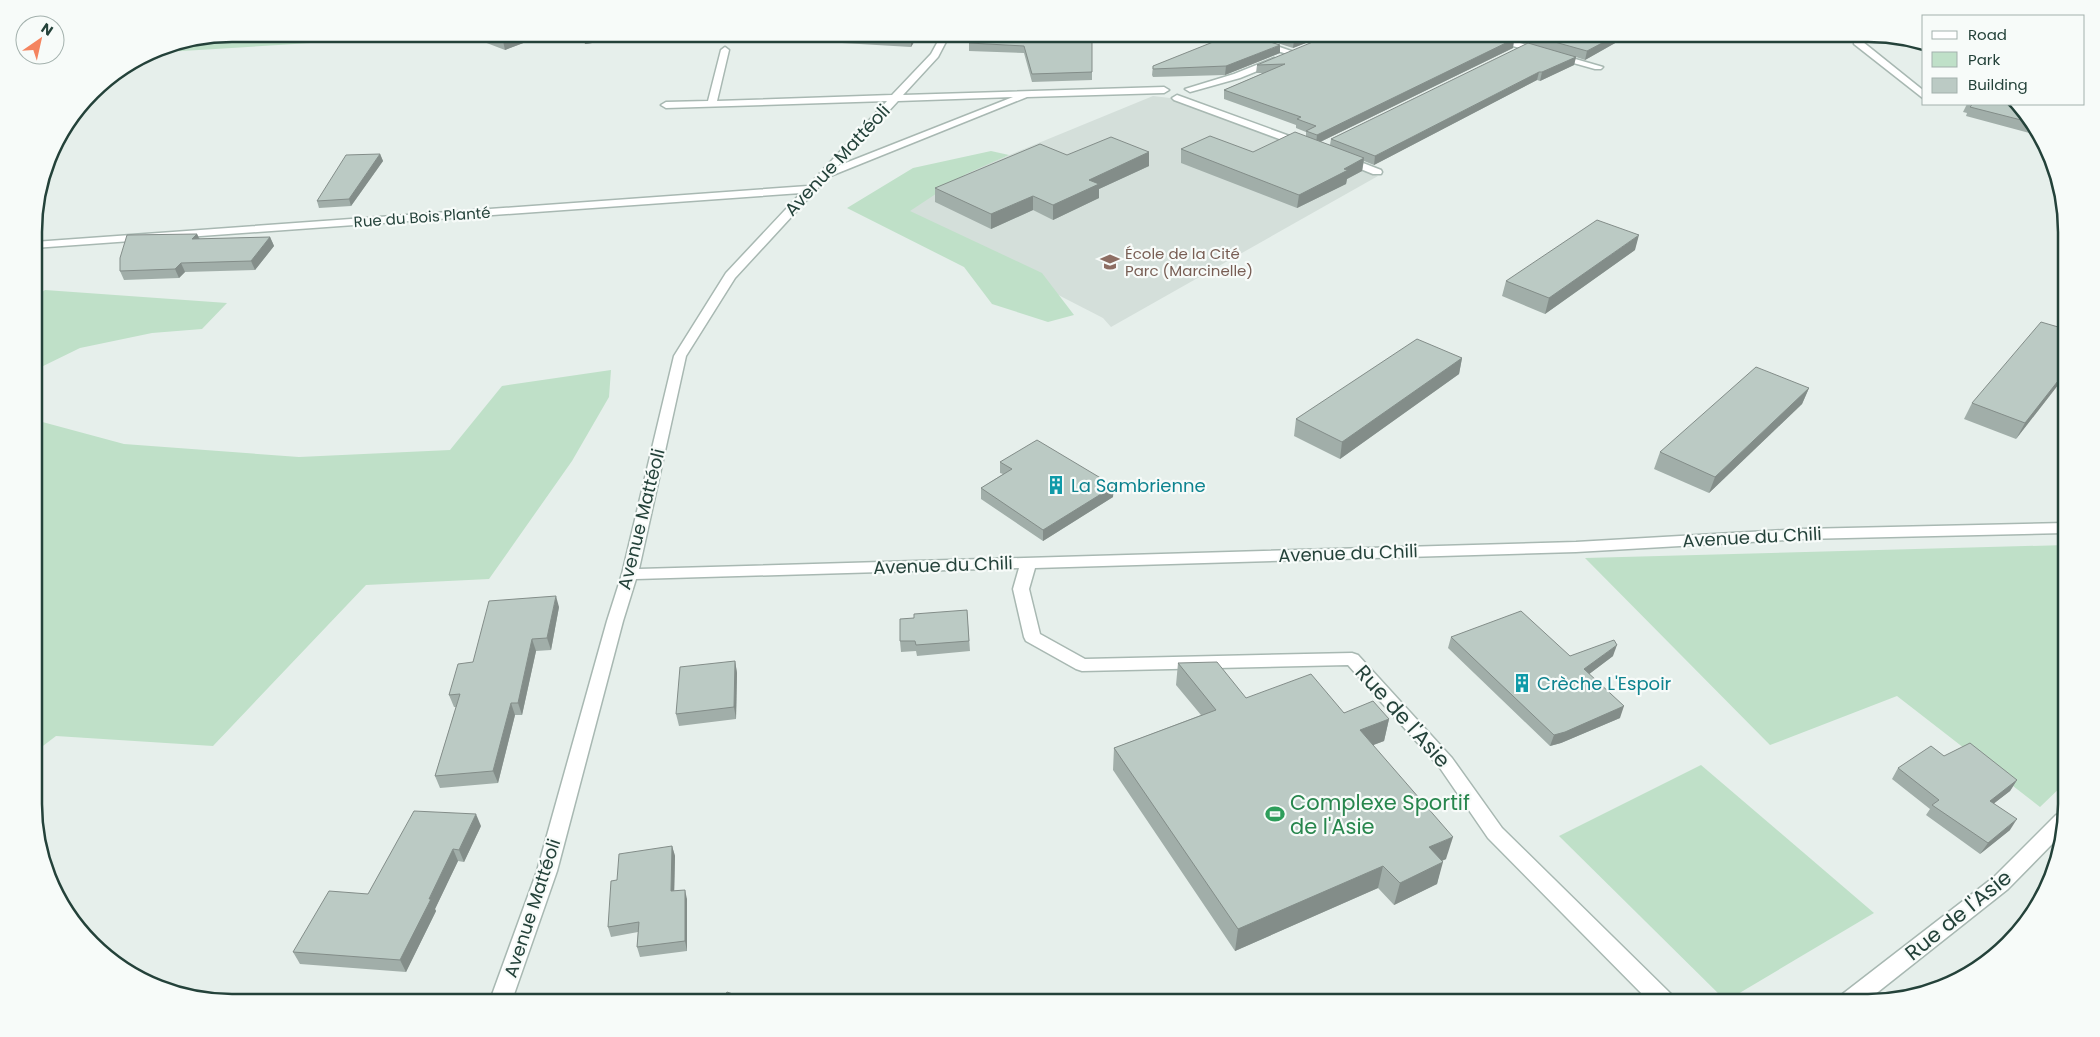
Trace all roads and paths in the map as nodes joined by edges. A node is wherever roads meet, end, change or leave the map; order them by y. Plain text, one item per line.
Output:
1 (942, 42) edge
2 (1262, 42) edge
3 (1511, 42) edge
4 (1856, 42) edge
5 (1526, 47) junction
6 (725, 50) dead end
7 (1508, 56) edge
8 (1598, 67) dead end
9 (1172, 88) junction
10 (1190, 89) junction
11 (1033, 93) junction
12 (1922, 94) edge
13 (895, 98) junction
14 (1177, 98) junction
15 (712, 103) junction
16 (666, 104) dead end
17 (1309, 146) edge
18 (1335, 156) edge
19 (1377, 172) dead end
20 (823, 175) junction
21 (809, 189) junction
22 (42, 244) edge
23 (2058, 528) edge
24 (1028, 563) junction
25 (630, 574) junction
26 (2056, 827) edge
27 (503, 994) edge
28 (1656, 994) edge
29 (1859, 994) edge

1 - 13 street, Avenue Mattéoli
2 - 10 street
3 - 5 street
4 - 12 street
5 - 7 street
5 - 8 street
6 - 15 street
9 - 10 street
9 - 11 street
9 - 14 street
10 - 14 street
11 - 13 street
11 - 20 street
13 - 15 street
13 - 20 street, Avenue Mattéoli
14 - 17 street
15 - 16 street
18 - 19 street
20 - 21 street, Avenue Mattéoli
21 - 22 street, Rue du Bois Planté
21 - 25 street, Avenue Mattéoli
23 - 24 street, Avenue du Chili
24 - 25 street, Avenue du Chili
24 - 28 street, Rue de l'Asie
25 - 27 street, Avenue Mattéoli
26 - 29 street, Rue de l'Asie

